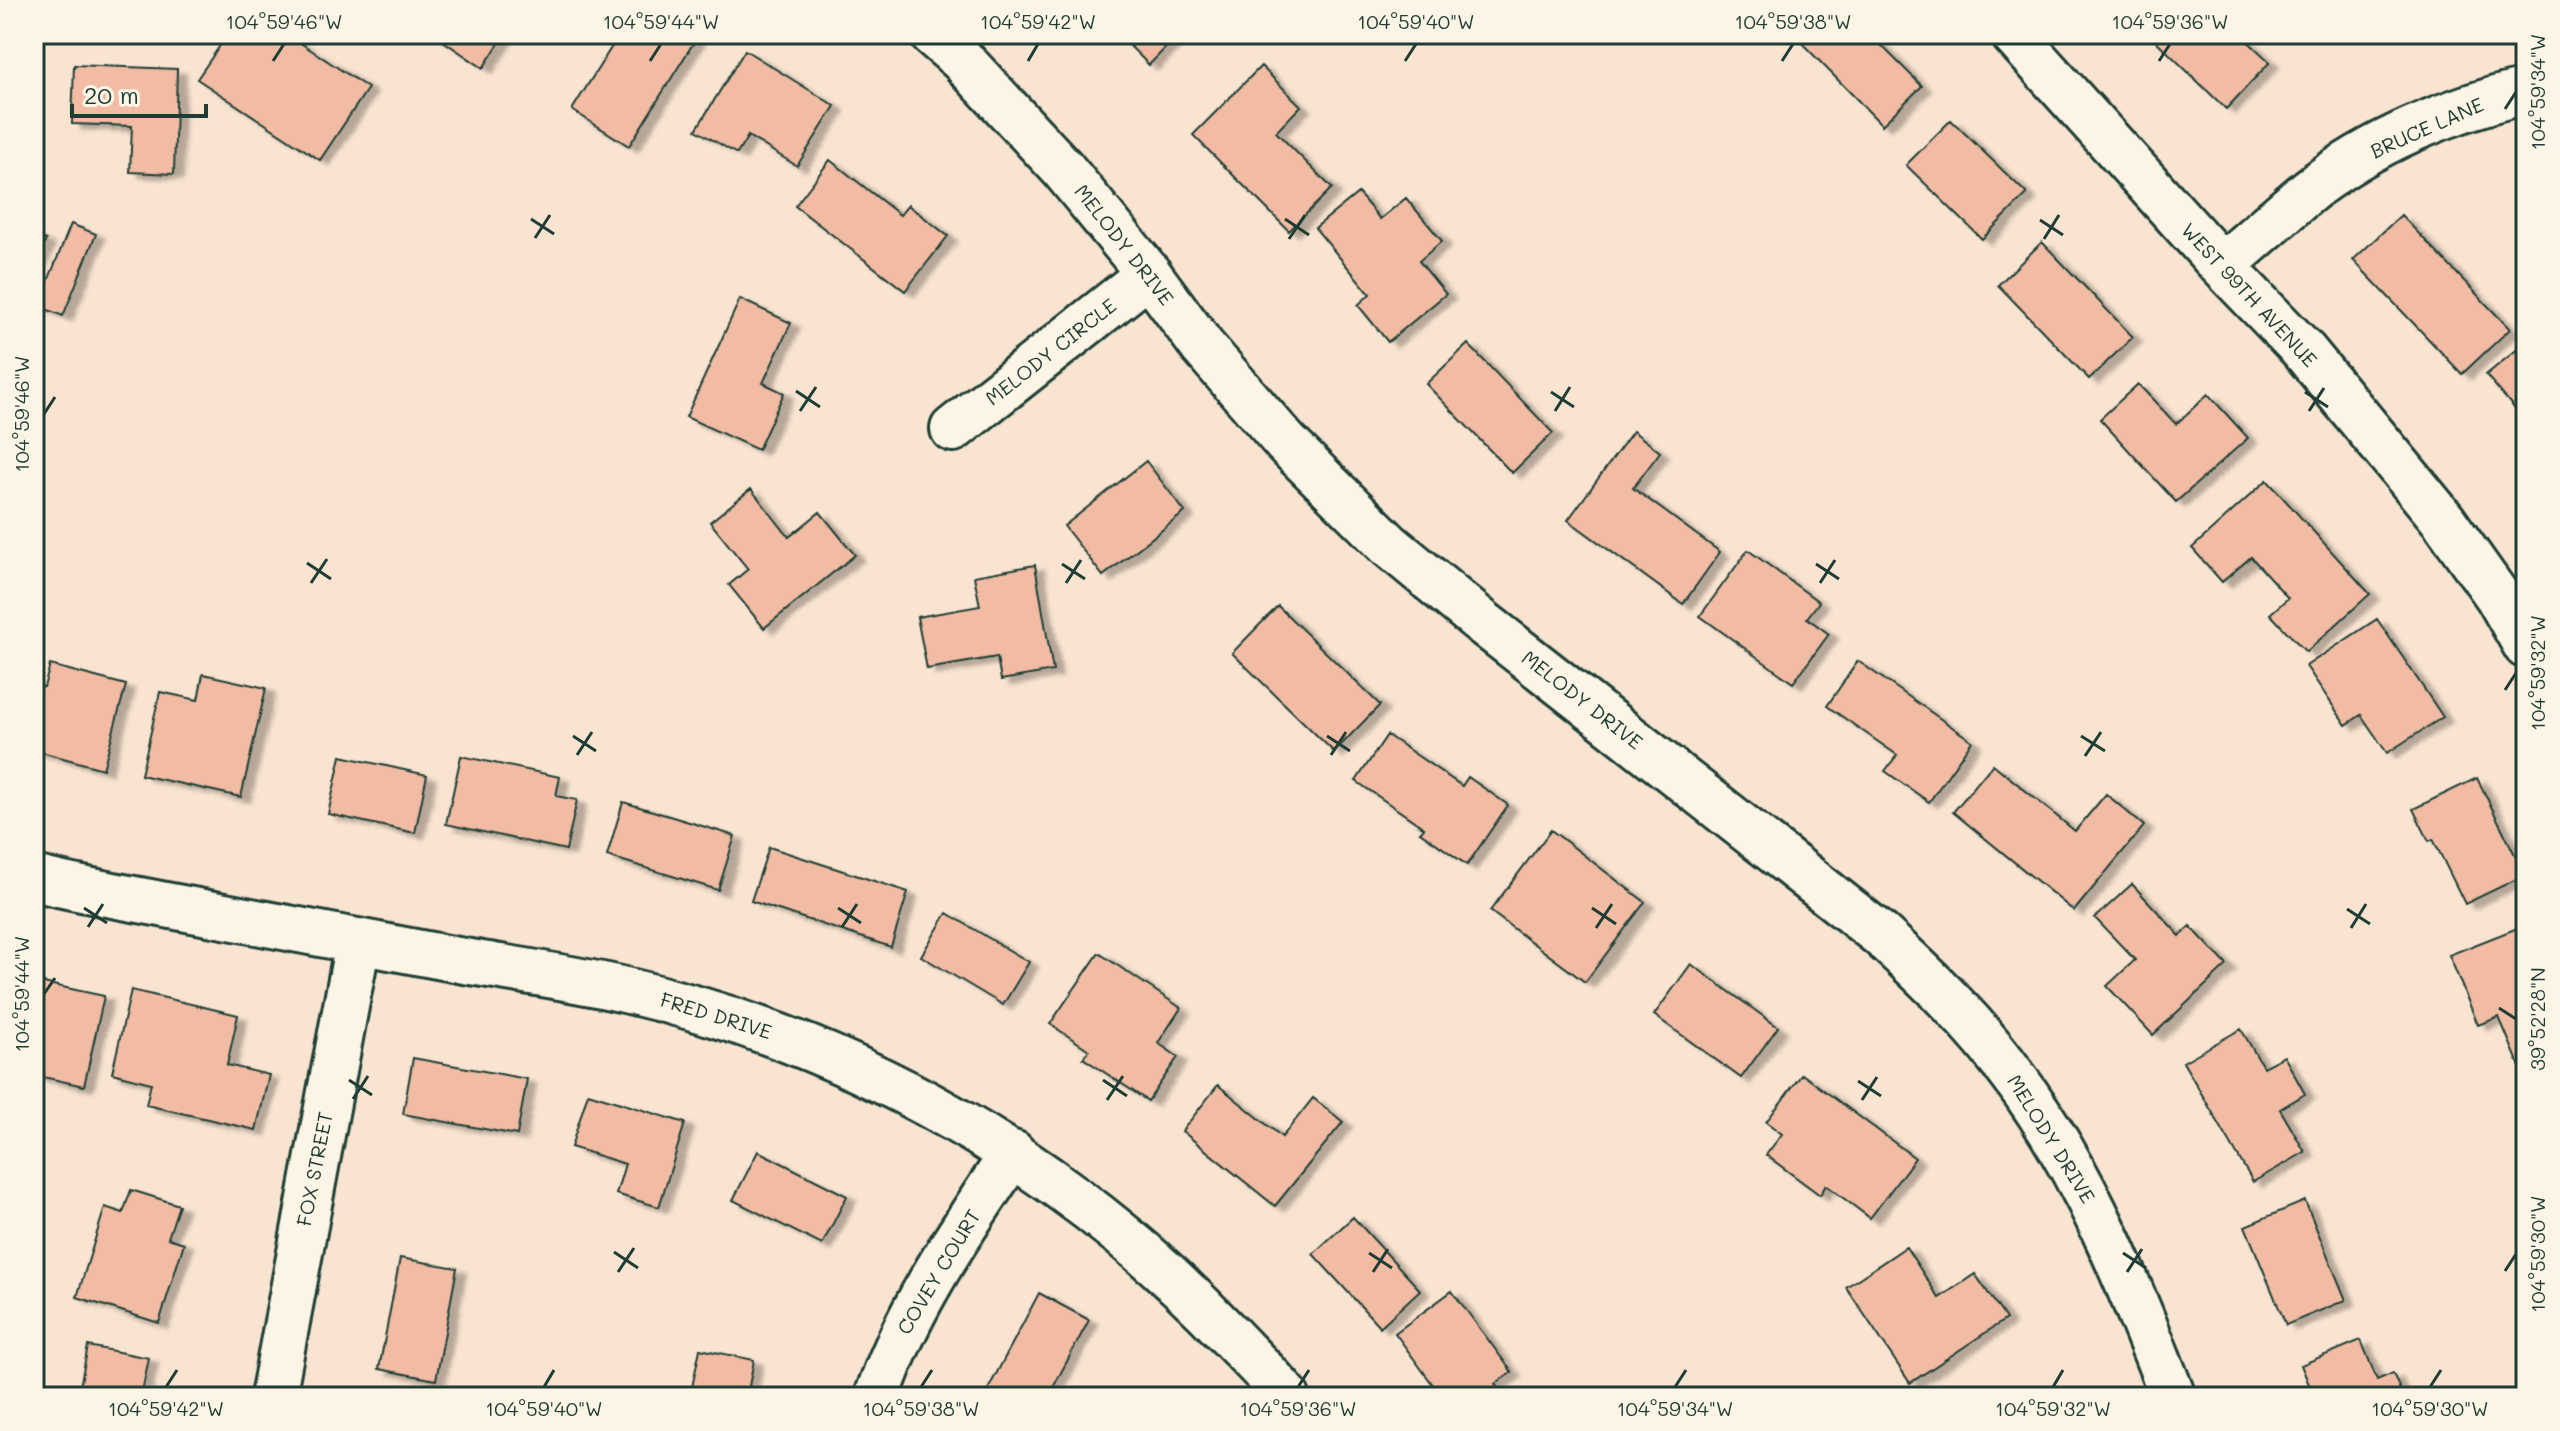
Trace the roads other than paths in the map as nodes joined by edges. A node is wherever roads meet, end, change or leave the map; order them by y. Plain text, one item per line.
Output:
1 (932, 34) edge
2 (2013, 34) edge
3 (2526, 91) edge
4 (2222, 266) junction
5 (1149, 274) junction
6 (953, 429) dead end
7 (2526, 646) edge
8 (34, 878) edge
9 (358, 942) junction
10 (1013, 1153) junction
11 (273, 1397) edge
12 (877, 1397) edge
13 (1287, 1397) edge
14 (2173, 1397) edge

1 - 5 street, MELODY DRIVE
2 - 4 street, WEST 99TH AVENUE
3 - 4 street, BRUCE LANE
4 - 7 street, WEST 99TH AVENUE
5 - 6 street, MELODY CIRCLE
5 - 14 street, MELODY DRIVE
8 - 9 street, FRED DRIVE
9 - 10 street, FRED DRIVE
9 - 11 street, FOX STREET
10 - 12 street, COVEY COURT
10 - 13 street, FRED DRIVE

